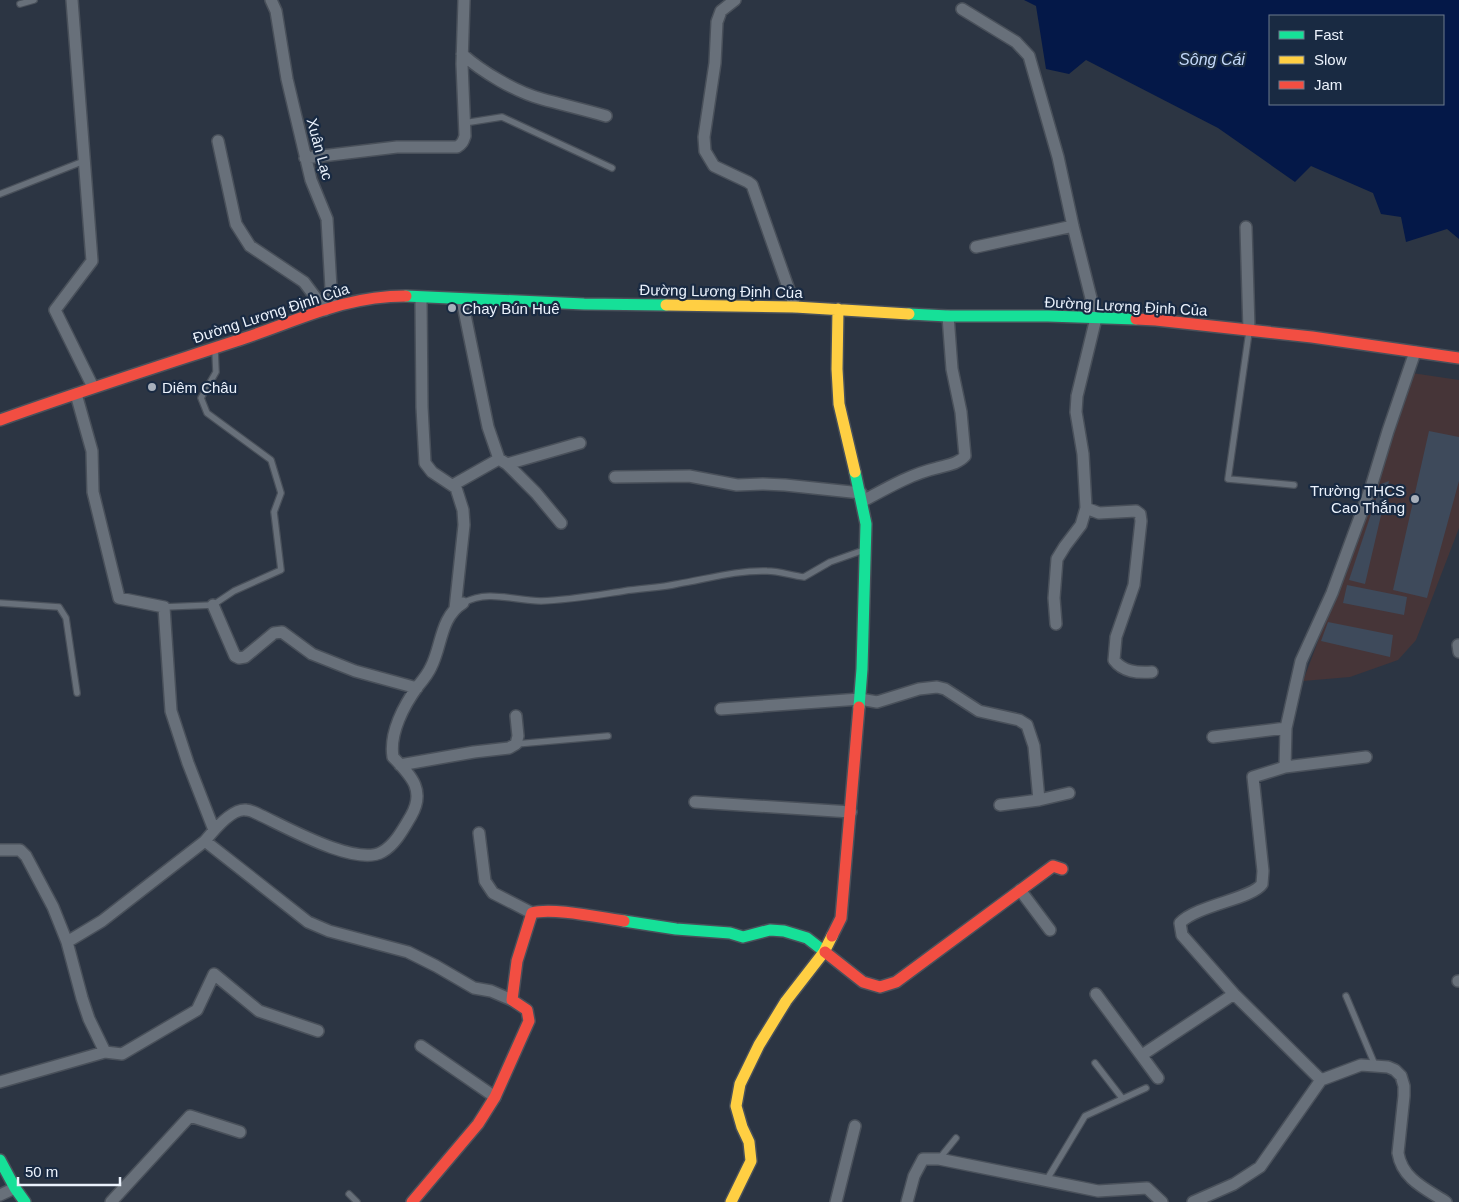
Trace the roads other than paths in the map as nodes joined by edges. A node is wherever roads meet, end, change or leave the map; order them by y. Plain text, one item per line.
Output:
1 (34, 0) edge
2 (72, 0) edge
3 (272, 0) edge
4 (464, 0) edge
5 (735, 0) edge
6 (20, 4) dead end
7 (962, 9) dead end
8 (462, 54) junction
9 (606, 116) dead end
10 (464, 123) junction
11 (218, 141) dead end
12 (305, 158) junction
13 (84, 160) junction
14 (612, 168) dead end
15 (0, 194) edge
16 (1073, 226) junction
17 (1246, 227) dead end
18 (976, 246) dead end
19 (421, 298) junction
20 (462, 300) junction
21 (795, 307) junction
22 (328, 308) junction
23 (838, 309) junction
24 (948, 316) junction
25 (1096, 318) junction
26 (1249, 330) junction
27 (214, 348) junction
28 (1415, 352) junction
29 (1459, 358) edge
30 (93, 387) junction
31 (76, 394) junction
32 (0, 420) edge
33 (580, 443) dead end
34 (503, 462) junction
35 (615, 477) dead end
36 (454, 485) junction
37 (1294, 485) dead end
38 (862, 497) junction
39 (1086, 508) junction
40 (561, 523) dead end
41 (866, 549) junction
42 (0, 603) edge
43 (213, 605) junction
44 (459, 606) junction
45 (164, 607) junction
46 (1056, 624) dead end
47 (1458, 645) edge
48 (1459, 652) edge
49 (1152, 672) dead end
50 (417, 688) junction
51 (77, 693) dead end
52 (860, 699) junction
53 (720, 710) dead end
54 (516, 716) dead end
55 (1286, 728) junction
56 (608, 736) dead end
57 (1213, 737) dead end
58 (516, 744) junction
59 (1366, 757) dead end
60 (400, 765) junction
61 (1285, 767) junction
62 (1069, 793) dead end
63 (1039, 800) junction
64 (696, 802) dead end
65 (1000, 805) dead end
66 (851, 812) junction
67 (214, 830) junction
68 (479, 833) dead end
69 (205, 841) junction
70 (0, 850) edge
71 (1062, 869) dead end
72 (1020, 890) junction
73 (532, 913) junction
74 (1050, 930) dead end
75 (68, 942) junction
76 (824, 952) junction
77 (1096, 994) dead end
78 (1234, 994) junction
79 (1346, 996) dead end
80 (512, 1000) junction
81 (318, 1031) dead end
82 (421, 1046) dead end
83 (105, 1052) junction
84 (1142, 1055) junction
85 (1095, 1063) dead end
86 (1375, 1065) junction
87 (1158, 1078) dead end
88 (1321, 1080) junction
89 (0, 1082) edge
90 (1146, 1088) dead end
91 (495, 1097) junction
92 (1122, 1098) junction
93 (855, 1126) dead end
94 (240, 1132) dead end
95 (956, 1138) dead end
96 (938, 1159) junction
97 (0, 1160) edge
98 (1046, 1180) junction
99 (15, 1188) junction
100 (349, 1194) dead end
101 (0, 1195) edge
102 (25, 1202) edge
103 (111, 1202) edge
104 (357, 1202) edge
105 (412, 1202) edge
106 (731, 1202) edge
107 (836, 1202) edge
108 (907, 1202) edge
109 (1162, 1202) edge
110 (1193, 1202) edge
111 (1446, 1202) edge

1 - 6 lane
2 - 13 street
3 - 12 street, Xuân Lạc
4 - 8 street
5 - 21 street
7 - 16 street
8 - 9 street
8 - 10 street
10 - 12 street
10 - 14 lane
11 - 22 street
12 - 22 street, Xuân Lạc
13 - 15 lane
13 - 30 street
16 - 18 street
16 - 25 street
17 - 26 street
19 - 20 street, Đường Lương Định Của
19 - 22 street, Đường Lương Định Của
19 - 36 street
20 - 21 street, Đường Lương Định Của
20 - 34 street
21 - 23 street, Đường Lương Định Của
22 - 27 street, Đường Lương Định Của
23 - 24 street, Đường Lương Định Của
23 - 38 street
24 - 25 street, Đường Lương Định Của
24 - 38 street
25 - 26 street, Đường Lương Định Của
25 - 39 street
26 - 28 street, Đường Lương Định Của
26 - 37 lane
27 - 30 street, Đường Lương Định Của
27 - 43 lane
28 - 29 street, Đường Lương Định Của
28 - 55 street
30 - 31 street, Đường Lương Định Của
31 - 32 street, Đường Lương Định Của
31 - 45 street
33 - 34 street
34 - 36 street
34 - 40 street
35 - 38 street
36 - 44 street
38 - 41 street
39 - 46 street
39 - 49 street
41 - 44 lane
41 - 52 street
42 - 51 lane
43 - 45 lane
43 - 50 street
44 - 50 street
45 - 67 street
47 - 48 street
50 - 60 street
52 - 53 street
52 - 63 street
52 - 66 street
54 - 58 street
55 - 57 street
55 - 61 street
56 - 58 lane
58 - 60 street
59 - 61 street
60 - 67 street
61 - 78 street
62 - 63 street
63 - 65 street
64 - 66 street
66 - 76 street
67 - 69 street
68 - 73 street
69 - 75 street
69 - 80 street
70 - 75 street
71 - 72 street
72 - 74 street
72 - 76 street
73 - 76 street
73 - 80 street
75 - 83 street
76 - 106 street
77 - 84 street
78 - 84 street
78 - 88 street
79 - 86 lane
80 - 91 street
81 - 83 street
82 - 91 street
83 - 89 street
84 - 87 street
85 - 92 lane
86 - 88 street
86 - 111 street
88 - 110 street
90 - 92 lane
91 - 105 street
92 - 98 lane
93 - 107 street
94 - 103 street
95 - 96 lane
96 - 98 street
96 - 108 street
97 - 99 street
98 - 109 street
99 - 101 street
99 - 102 street
100 - 104 lane

